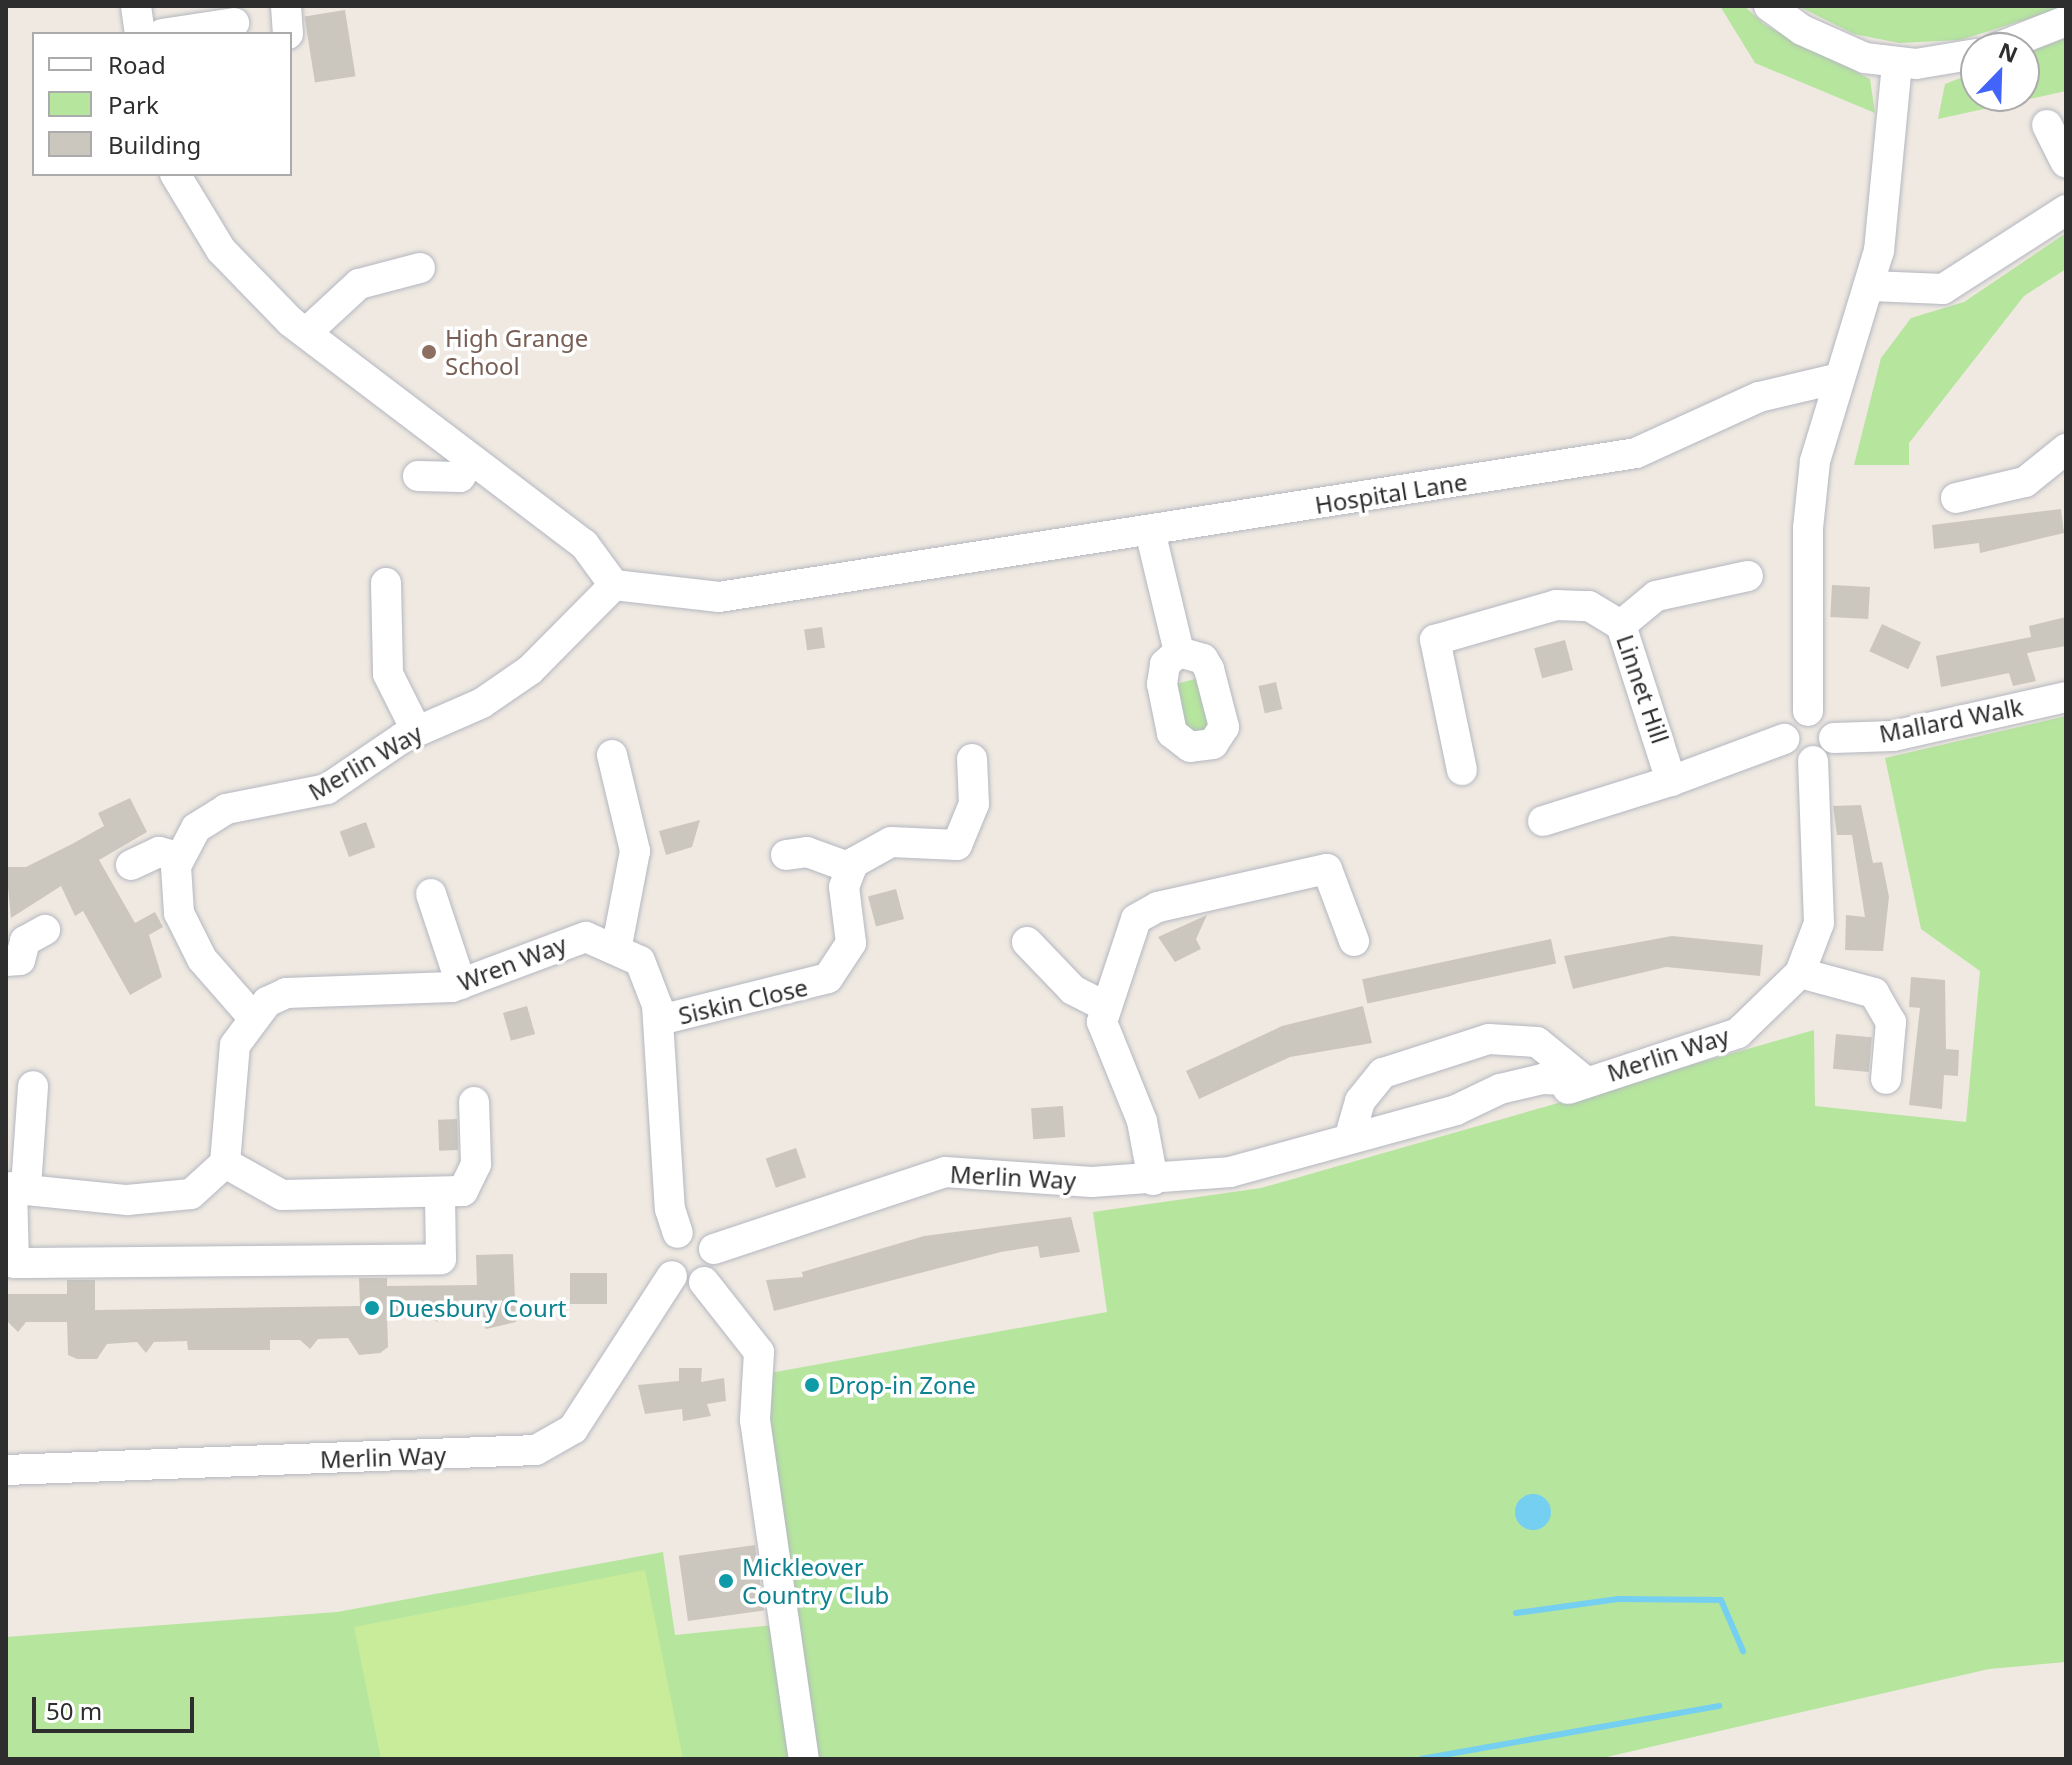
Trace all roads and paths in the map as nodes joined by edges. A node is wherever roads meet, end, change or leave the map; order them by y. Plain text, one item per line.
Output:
1 (136, 6) edge
2 (286, 6) edge
3 (1769, 6) edge
4 (235, 21) edge
5 (2066, 21) edge
6 (140, 32) edge
7 (173, 32) edge
8 (288, 32) edge
9 (2038, 32) edge
10 (1960, 56) edge
11 (1897, 64) junction
12 (2047, 125) dead end
13 (2066, 163) edge
14 (176, 176) edge
15 (2066, 210) edge
16 (420, 268) dead end
17 (1871, 286) junction
18 (306, 333) junction
19 (1836, 379) junction
20 (2066, 449) edge
21 (472, 460) junction
22 (418, 476) dead end
23 (1956, 498) dead end
24 (1150, 531) junction
25 (1748, 576) dead end
26 (386, 583) dead end
27 (614, 585) junction
28 (1621, 625) junction
29 (1179, 652) dead end
30 (2066, 697) edge
31 (1808, 711) junction
32 (416, 730) junction
33 (1834, 738) junction
34 (1784, 739) junction
35 (612, 755) dead end
36 (972, 759) dead end
37 (1813, 761) junction
38 (1462, 770) dead end
39 (1671, 781) junction
40 (1543, 821) dead end
41 (786, 855) dead end
42 (179, 857) junction
43 (131, 865) dead end
44 (851, 868) junction
45 (431, 894) dead end
46 (45, 930) dead end
47 (1354, 941) dead end
48 (1027, 942) dead end
49 (617, 945) junction
50 (13, 960) edge
51 (1800, 973) junction
52 (461, 984) junction
53 (1105, 1006) junction
54 (251, 1015) junction
55 (660, 1020) junction
56 (1886, 1079) dead end
57 (1585, 1081) junction
58 (33, 1086) dead end
59 (474, 1102) dead end
60 (1336, 1140) junction
61 (225, 1163) junction
62 (1166, 1177) junction
63 (15, 1187) edge
64 (451, 1191) junction
65 (678, 1233) junction
66 (714, 1249) junction
67 (672, 1276) junction
68 (704, 1282) junction
69 (6, 1470) edge
70 (804, 1759) edge

1 - 6 street
2 - 8 street
3 - 11 street
4 - 7 street
5 - 9 street
10 - 11 street
11 - 17 street
12 - 13 street
14 - 18 street
15 - 17 street
16 - 18 street
17 - 19 street
18 - 21 street
19 - 24 street, Hospital Lane
19 - 31 street
20 - 23 street
21 - 22 street
21 - 27 street
24 - 27 street, Hospital Lane
24 - 29 street
25 - 28 street
26 - 32 street
27 - 32 street, Merlin Way
28 - 38 street, Linnet Hill
28 - 39 street, Linnet Hill
30 - 33 street, Mallard Walk
31 - 33 street
31 - 34 street
32 - 42 street, Merlin Way
33 - 37 street
34 - 37 street
34 - 39 street
35 - 49 street
36 - 44 street
37 - 51 street, Merlin Way
39 - 40 street
41 - 44 street
42 - 43 street
42 - 54 street
44 - 55 street, Siskin Close
45 - 52 street
46 - 50 street
47 - 53 street
48 - 53 street
49 - 52 street, Wren Way
49 - 55 street
51 - 56 street
51 - 57 street, Merlin Way
52 - 54 street, Wren Way
53 - 62 street
54 - 61 street
55 - 65 street
57 - 60 street, Merlin Way
57 - 60 street
58 - 63 street
59 - 64 street
60 - 62 street, Merlin Way
61 - 63 street
61 - 64 street
62 - 66 street, Merlin Way
63 - 64 street
65 - 66 street
65 - 67 street
66 - 68 street
67 - 68 street
67 - 69 street, Merlin Way
68 - 70 street

